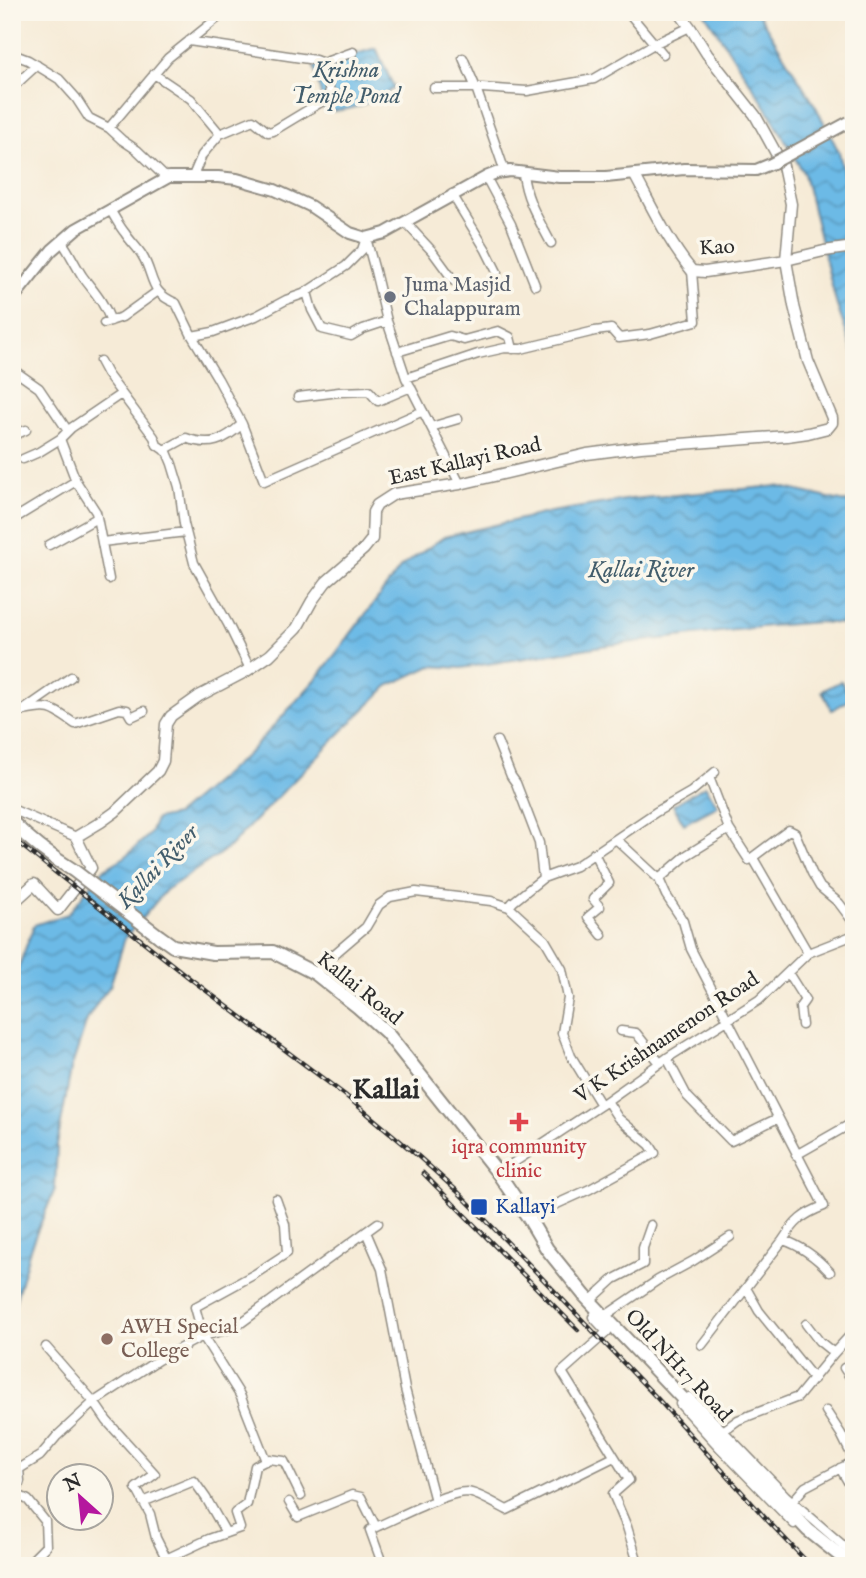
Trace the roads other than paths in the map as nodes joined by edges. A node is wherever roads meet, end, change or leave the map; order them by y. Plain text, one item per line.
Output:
1 (225, 12) edge
2 (628, 12) edge
3 (679, 12) edge
4 (690, 27) junction
5 (189, 41) junction
6 (654, 44) junction
7 (353, 52) dead end
8 (12, 54) edge
9 (663, 54) dead end
10 (463, 58) dead end
11 (323, 63) junction
12 (37, 65) junction
13 (154, 74) junction
14 (12, 88) edge
15 (434, 88) dead end
16 (476, 88) junction
17 (851, 121) edge
18 (109, 128) junction
19 (220, 134) junction
20 (778, 165) junction
21 (505, 172) junction
22 (523, 174) junction
23 (634, 174) junction
24 (193, 176) junction
25 (169, 177) junction
26 (486, 177) junction
27 (452, 194) junction
28 (110, 209) junction
29 (405, 222) junction
30 (366, 238) junction
31 (62, 242) junction
32 (551, 243) dead end
33 (854, 247) edge
34 (786, 260) junction
35 (692, 271) junction
36 (497, 272) dead end
37 (12, 278) edge
38 (454, 281) dead end
39 (535, 285) dead end
40 (158, 291) junction
41 (307, 292) junction
42 (16, 295) edge
43 (387, 321) junction
44 (192, 337) junction
45 (513, 349) junction
46 (397, 352) junction
47 (100, 361) dead end
48 (12, 369) edge
49 (406, 378) junction
50 (411, 387) junction
51 (121, 394) junction
52 (298, 397) dead end
53 (423, 411) junction
54 (457, 419) dead end
55 (242, 424) junction
56 (431, 427) junction
57 (26, 430) dead end
58 (68, 431) junction
59 (12, 436) edge
60 (60, 439) junction
61 (164, 450) junction
62 (23, 459) dead end
63 (76, 481) junction
64 (460, 484) junction
65 (97, 518) junction
66 (12, 520) edge
67 (186, 532) junction
68 (102, 542) junction
69 (49, 545) dead end
70 (110, 579) dead end
71 (250, 669) junction
72 (71, 677) dead end
73 (24, 710) junction
74 (144, 711) dead end
75 (12, 718) edge
76 (497, 741) dead end
77 (12, 808) edge
78 (12, 822) edge
79 (730, 829) junction
80 (76, 837) junction
81 (616, 839) junction
82 (594, 853) junction
83 (753, 858) junction
84 (543, 878) junction
85 (659, 879) junction
86 (12, 904) edge
87 (509, 906) junction
88 (854, 923) edge
89 (603, 935) dead end
90 (854, 935) edge
91 (808, 953) junction
92 (788, 973) junction
93 (316, 974) junction
94 (728, 1020) junction
95 (802, 1025) dead end
96 (621, 1031) dead end
97 (663, 1060) junction
98 (604, 1103) junction
99 (778, 1118) junction
100 (854, 1122) edge
101 (796, 1155) junction
102 (498, 1173) junction
103 (276, 1199) dead end
104 (528, 1217) junction
105 (378, 1223) dead end
106 (651, 1225) dead end
107 (366, 1232) junction
108 (730, 1237) dead end
109 (783, 1240) junction
110 (830, 1272) dead end
111 (746, 1288) junction
112 (597, 1309) junction
113 (806, 1324) dead end
114 (854, 1331) edge
115 (203, 1336) junction
116 (702, 1345) dead end
117 (46, 1347) dead end
118 (834, 1353) junction
119 (655, 1367) junction
120 (844, 1368) dead end
121 (814, 1379) junction
122 (854, 1383) edge
123 (94, 1402) junction
124 (826, 1410) dead end
125 (723, 1431) junction
126 (614, 1457) junction
127 (266, 1461) junction
128 (854, 1461) edge
129 (840, 1468) junction
130 (854, 1492) edge
131 (14, 1493) edge
132 (301, 1496) dead end
133 (435, 1501) junction
134 (143, 1502) junction
135 (289, 1502) dead end
136 (792, 1502) junction
137 (376, 1527) junction
138 (226, 1533) junction
139 (854, 1555) edge
140 (168, 1562) edge
141 (33, 1566) edge
142 (151, 1566) edge
143 (383, 1566) edge
144 (639, 1566) edge
145 (651, 1566) edge
146 (664, 1566) edge
147 (844, 1566) edge
148 (853, 1566) edge

1 - 5 street
2 - 6 street
3 - 4 street, East Kallayi Road
4 - 6 street
4 - 20 street, East Kallayi Road
5 - 11 street
5 - 13 street
6 - 9 street
6 - 16 street
7 - 11 street
8 - 12 street
10 - 16 street
11 - 19 street
12 - 14 street
12 - 18 street
13 - 18 street
13 - 19 street
15 - 16 street
16 - 21 street
17 - 20 main road, bridge
18 - 25 street
19 - 24 street
20 - 23 main road
20 - 34 street, East Kallayi Road
21 - 22 main road
21 - 26 main road
22 - 23 main road
22 - 32 street
23 - 35 street, Kao
24 - 25 main road
24 - 30 main road
25 - 28 main road
26 - 27 main road
26 - 39 street
27 - 29 main road
27 - 36 street
28 - 31 main road
28 - 40 street
29 - 30 main road
29 - 38 street
30 - 41 street
30 - 43 street
31 - 40 street
31 - 42 main road
33 - 34 street, Kao
34 - 35 street, Kao
34 - 64 street, East Kallayi Road
35 - 45 street
37 - 42 street
40 - 44 street
41 - 43 street
41 - 44 street
43 - 46 street
44 - 55 street
45 - 46 street
45 - 49 street
46 - 49 street
47 - 51 street
48 - 58 street
49 - 50 street
50 - 52 street
50 - 53 street
51 - 58 street
51 - 61 street
53 - 55 street
53 - 56 street
54 - 56 street
55 - 61 street
56 - 64 street
57 - 59 street
58 - 60 street
60 - 62 street
60 - 63 street
61 - 67 street
63 - 65 street
63 - 66 street
64 - 71 street, East Kallayi Road
65 - 68 street
65 - 69 street
67 - 68 street
67 - 71 street
68 - 70 street
71 - 80 street, East Kallayi Road
72 - 73 street
73 - 74 street
73 - 75 street
76 - 84 street
77 - 80 street
78 - 93 main road, Kallai Road, bridge
79 - 81 street
79 - 83 street
79 - 85 street
80 - 86 street
81 - 82 street
81 - 85 street
82 - 84 street
82 - 89 street
83 - 88 street
83 - 91 street
84 - 87 street
85 - 94 street
87 - 93 street
87 - 98 street
90 - 91 street, V K Krishnamenon Road
91 - 92 street, V K Krishnamenon Road
92 - 94 street, V K Krishnamenon Road
92 - 95 street
93 - 102 main road, Kallai Road
94 - 97 street, V K Krishnamenon Road
94 - 99 street
96 - 97 street
97 - 98 street, V K Krishnamenon Road
97 - 99 street
98 - 102 street, V K Krishnamenon Road
98 - 104 street
99 - 101 street
100 - 101 street
101 - 109 street
102 - 104 main road, Old NH17 Road
103 - 115 street
104 - 112 main road, Old NH17 Road
105 - 107 street
106 - 112 street
107 - 115 street
107 - 133 street
108 - 112 street
109 - 110 street
109 - 111 street
111 - 116 street
111 - 121 street
112 - 119 main road, Old NH17 Road
112 - 126 street
113 - 118 street
114 - 118 street
115 - 123 street
115 - 127 street
117 - 123 street
118 - 121 street
119 - 125 street
119 - 147 street
119 - 148 main road, Old NH17 Road
120 - 122 street
121 - 125 street
123 - 131 street
123 - 134 street
124 - 128 street
125 - 136 street
126 - 133 street
126 - 144 street
127 - 132 street
127 - 138 street
128 - 129 street
129 - 130 street
129 - 136 street
131 - 141 street
133 - 137 street
134 - 138 street
134 - 140 street
135 - 137 street
136 - 139 street
137 - 143 street
138 - 140 street
140 - 142 street
145 - 146 street

